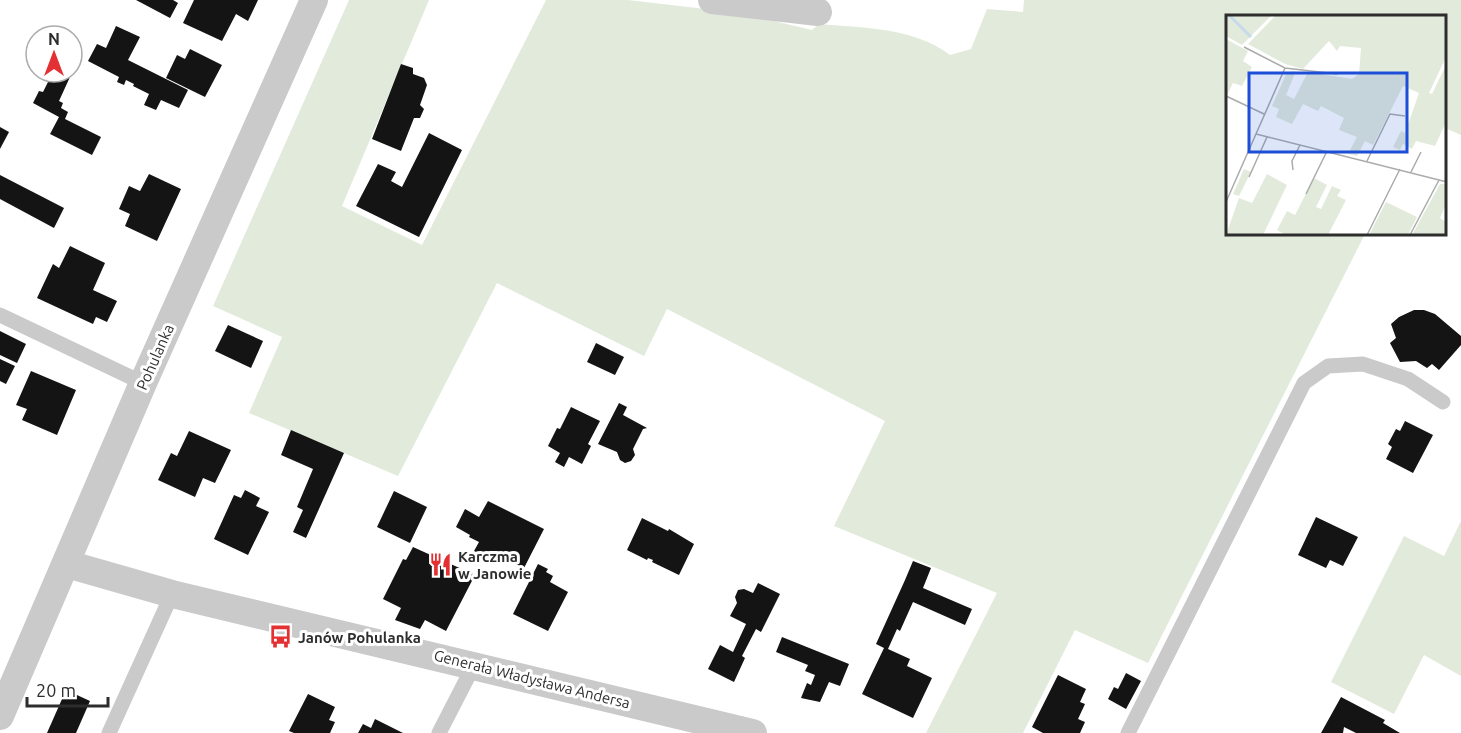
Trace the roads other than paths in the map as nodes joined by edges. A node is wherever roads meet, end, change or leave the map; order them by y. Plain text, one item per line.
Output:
1 (314, 0) edge
2 (712, 0) edge
3 (818, 12) dead end
4 (0, 315) edge
5 (143, 383) junction
6 (1443, 402) dead end
7 (67, 564) junction
8 (172, 594) junction
9 (474, 665) junction
10 (0, 716) edge
11 (716, 729) edge
12 (109, 733) edge
13 (439, 733) edge
14 (753, 733) edge
15 (1128, 733) edge

1 - 5 street, Pohulanka
2 - 3 street
4 - 5 lane
5 - 7 street, Pohulanka
6 - 15 lane
7 - 8 street, Generała Władysława Andersa
7 - 10 street, Pohulanka
8 - 9 street, Generała Władysława Andersa
8 - 12 lane
9 - 11 street, Generała Władysława Andersa
9 - 13 lane
11 - 14 street, Generała Władysława Andersa

